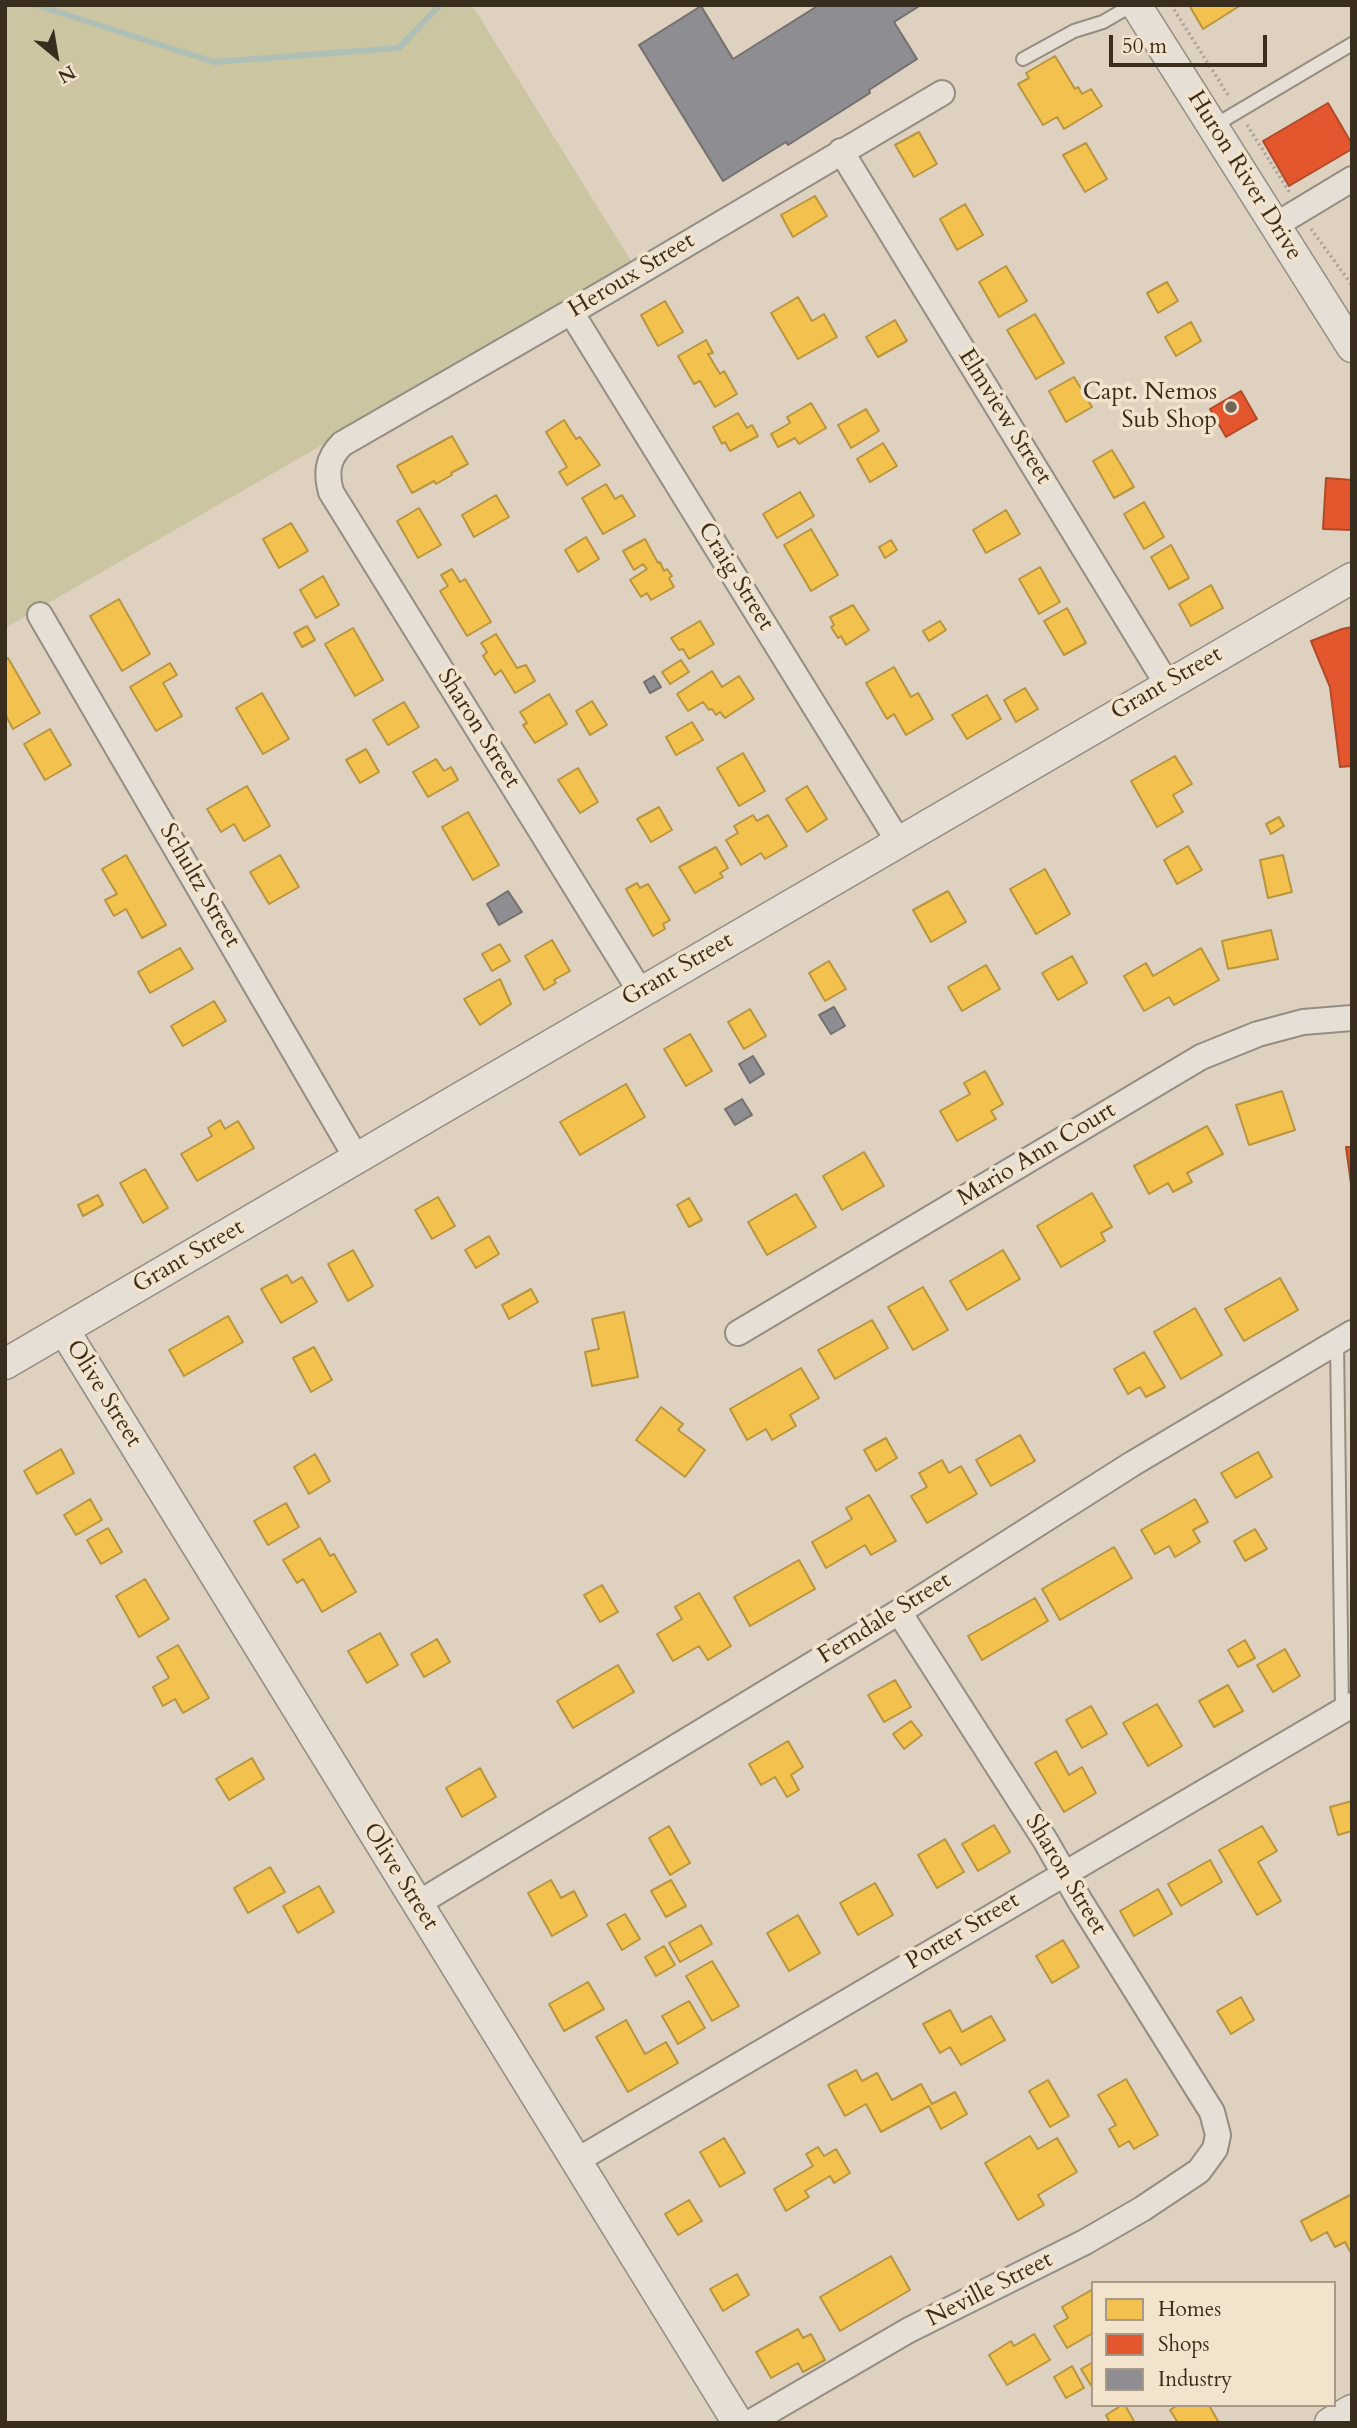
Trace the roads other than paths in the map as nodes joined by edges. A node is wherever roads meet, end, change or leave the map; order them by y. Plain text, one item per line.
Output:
1 (1134, 5) edge
2 (1352, 44) edge
3 (1023, 59) dead end
4 (942, 93) dead end
5 (1212, 127) junction
6 (841, 151) junction
7 (1352, 179) edge
8 (1274, 226) junction
9 (571, 312) junction
10 (1352, 347) edge
11 (328, 465) joint
12 (1352, 578) edge
13 (40, 615) dead end
14 (1167, 684) junction
15 (898, 841) junction
16 (640, 991) junction
17 (1352, 1018) edge
18 (357, 1158) junction
19 (64, 1330) junction
20 (738, 1333) dead end
21 (1344, 1337) edge
22 (5, 1364) edge
23 (899, 1612) junction
24 (1347, 1708) edge
25 (1064, 1872) junction
26 (417, 1904) junction
27 (1216, 2143) joint
28 (576, 2161) junction
29 (1352, 2410) edge
30 (738, 2423) edge
31 (749, 2423) edge
32 (1330, 2423) edge

1 - 3 lane
1 - 5 street, Huron River Drive
2 - 5 lane
4 - 6 street, Heroux Street
5 - 8 street, Huron River Drive
6 - 9 street, Heroux Street
6 - 14 street, Elmview Street
7 - 8 street
8 - 10 street, Huron River Drive
9 - 11 street, Heroux Street
9 - 15 street, Craig Street
11 - 16 street, Sharon Street
12 - 14 street, Grant Street
13 - 18 street, Schultz Street
14 - 15 street, Grant Street
15 - 16 street, Grant Street
16 - 18 street, Grant Street
17 - 20 street, Mario Ann Court
18 - 19 street, Grant Street
19 - 22 street, Grant Street
19 - 26 street, Olive Street
21 - 23 street, Ferndale Street
21 - 24 lane
23 - 25 street, Sharon Street
23 - 26 street, Ferndale Street
24 - 25 street, Porter Street
25 - 27 street, Sharon Street
25 - 28 street, Porter Street
26 - 28 street, Olive Street
27 - 31 street, Neville Street
28 - 30 street, Olive Street
29 - 32 street

